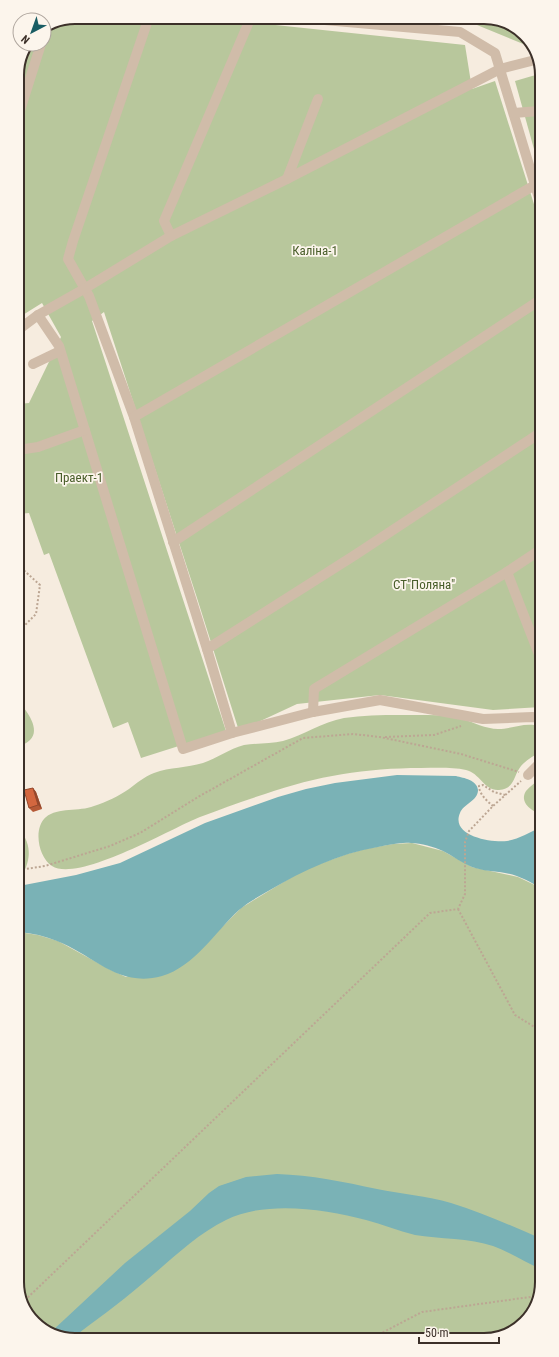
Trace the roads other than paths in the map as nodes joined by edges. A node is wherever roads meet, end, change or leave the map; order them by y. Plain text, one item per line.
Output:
1 (147, 24) edge
2 (248, 24) edge
3 (370, 24) edge
4 (38, 52) edge
5 (533, 61) edge
6 (500, 69) junction
7 (24, 98) edge
8 (318, 99) dead end
9 (535, 111) edge
10 (514, 113) junction
11 (287, 179) junction
12 (535, 185) joint
13 (171, 236) junction
14 (84, 289) junction
15 (535, 303) edge
16 (38, 315) junction
17 (24, 326) edge
18 (60, 351) junction
19 (33, 364) dead end
20 (134, 417) junction
21 (85, 430) junction
22 (535, 436) edge
23 (24, 449) edge
24 (173, 542) junction
25 (535, 553) edge
26 (507, 572) junction
27 (535, 643) edge
28 (207, 649) junction
29 (313, 712) junction
30 (535, 717) edge
31 (232, 733) junction
32 (535, 768) edge
33 (528, 775) road end

1 - 14 street
2 - 13 street
3 - 6 street
4 - 7 street
5 - 6 street
6 - 10 street
6 - 11 street
8 - 11 street
9 - 10 street
10 - 12 street
11 - 13 street
12 - 20 street
13 - 14 street
14 - 16 street
14 - 20 street
15 - 24 street
16 - 17 street
16 - 18 street
18 - 19 street
18 - 21 street
20 - 24 street
21 - 23 street
21 - 31 street
22 - 28 street
24 - 28 street
25 - 26 street
26 - 27 street
26 - 29 street
28 - 31 street
29 - 30 street
29 - 31 street
32 - 33 street

